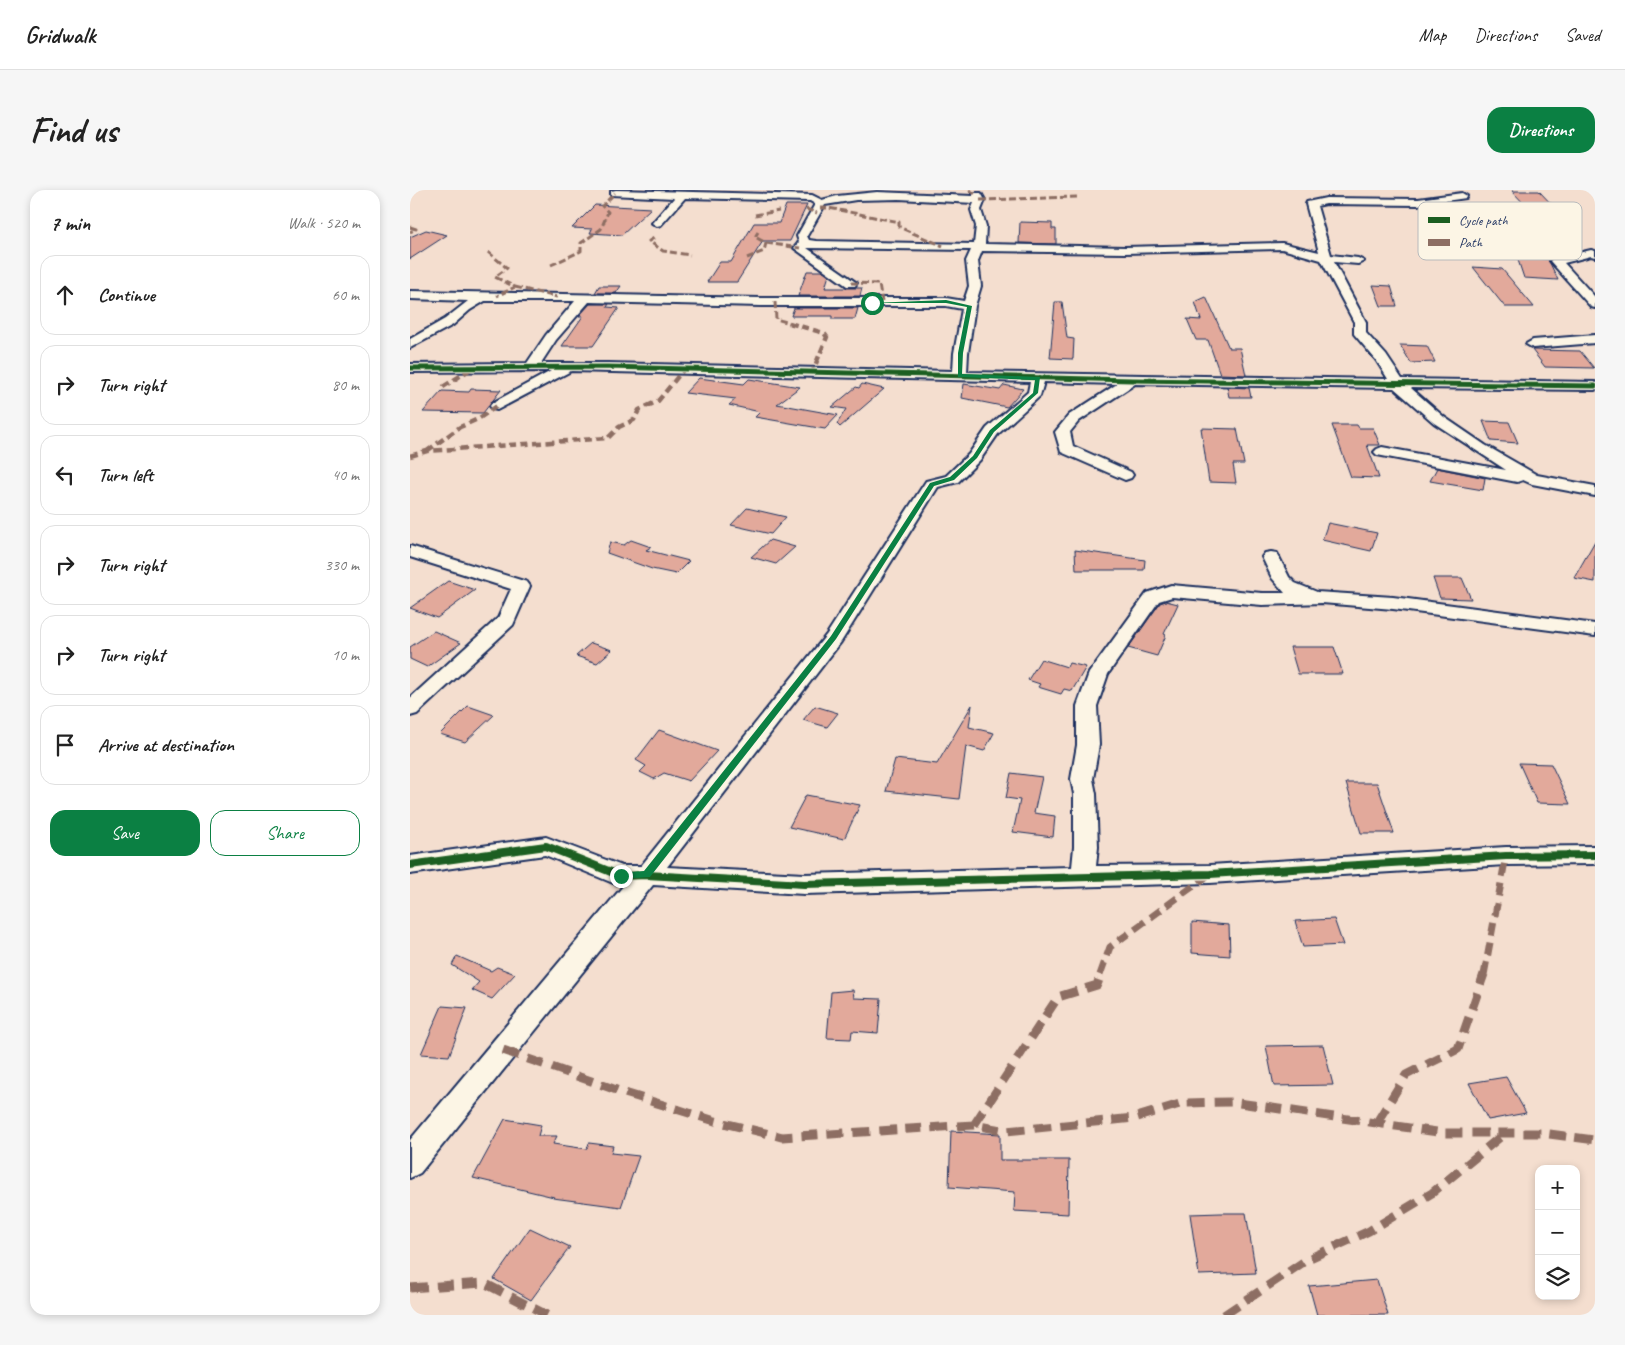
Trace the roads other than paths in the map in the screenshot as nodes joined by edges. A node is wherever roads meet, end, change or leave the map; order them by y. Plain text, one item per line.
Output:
1 (615, 193) dead end
2 (666, 193) edge
3 (681, 196) junction
4 (1462, 196) dead end
5 (822, 203) junction
6 (657, 222) dead end
7 (805, 243) junction
8 (978, 246) junction
9 (1595, 254) edge
10 (1582, 255) edge
11 (1326, 258) junction
12 (1560, 260) edge
13 (1358, 261) dead end
14 (851, 283) dead end
15 (410, 295) edge
16 (483, 296) junction
17 (585, 298) junction
18 (1595, 304) edge
19 (969, 306) junction
20 (1595, 339) edge
21 (410, 344) edge
22 (1533, 344) dead end
23 (568, 367) junction
24 (410, 368) edge
25 (531, 368) junction
26 (960, 376) junction
27 (1038, 378) junction
28 (1132, 380) junction
29 (1397, 383) junction
30 (1595, 386) edge
31 (497, 406) dead end
32 (1382, 452) dead end
33 (1125, 475) dead end
34 (1532, 479) junction
35 (1576, 488) junction
36 (1595, 491) edge
37 (1595, 505) edge
38 (410, 551) edge
39 (1270, 556) dead end
40 (1322, 597) junction
41 (1595, 630) edge
42 (410, 709) edge
43 (1592, 855) edge
44 (410, 866) edge
45 (647, 875) junction
46 (1083, 876) junction
47 (410, 1163) edge

1 - 2 street
2 - 3 street
3 - 5 street
3 - 6 street
4 - 11 street
5 - 7 street
5 - 8 street
7 - 8 street
7 - 14 street
8 - 11 street
8 - 19 street
9 - 10 street
11 - 13 street
11 - 29 street
12 - 18 street
15 - 16 street
16 - 17 street
16 - 21 street
17 - 19 street
17 - 25 street
19 - 26 street
20 - 22 street
23 - 25 street
23 - 26 street
23 - 31 street
24 - 25 street
26 - 27 street
27 - 28 street
27 - 45 street
28 - 29 street
28 - 33 street
29 - 30 street
29 - 34 street
32 - 34 street
34 - 35 street
35 - 36 street
35 - 37 street
38 - 42 street
39 - 40 street
40 - 41 street
40 - 46 street
43 - 46 street
44 - 45 street
45 - 46 street
45 - 47 street

